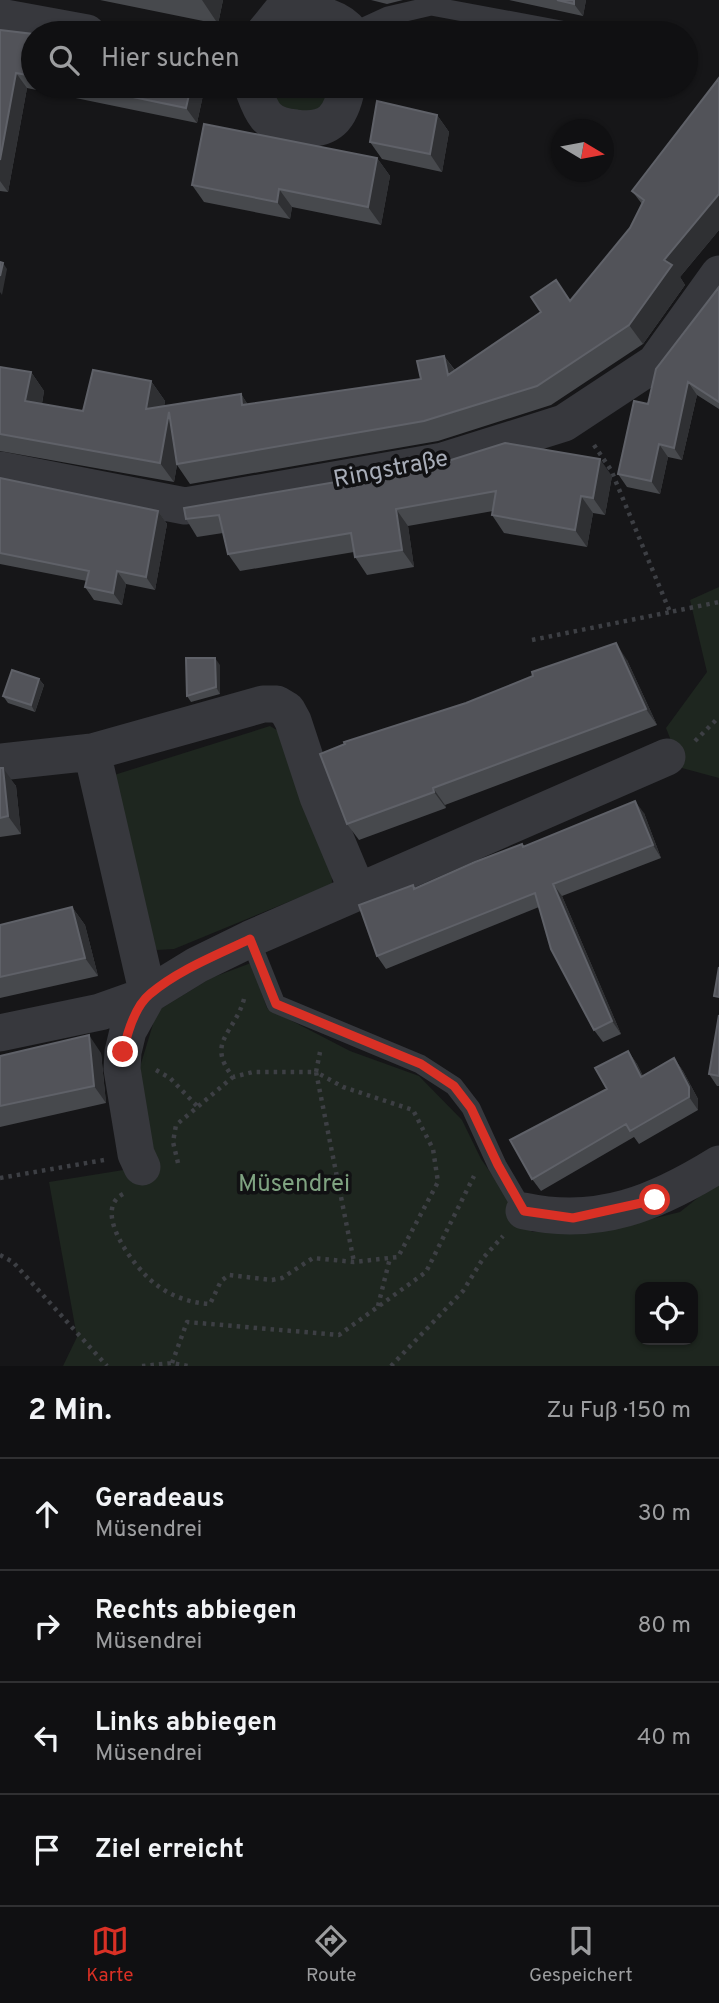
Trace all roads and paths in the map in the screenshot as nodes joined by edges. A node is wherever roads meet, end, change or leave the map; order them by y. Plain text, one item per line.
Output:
1 (432, 3) edge
2 (0, 17) edge
3 (22, 21) edge
4 (274, 21) edge
5 (337, 21) edge
6 (377, 21) edge
7 (519, 21) edge
8 (258, 98) edge
9 (345, 98) edge
10 (719, 274) edge
11 (620, 464) edge
12 (0, 470) edge
13 (599, 470) edge
14 (612, 471) junction
15 (719, 602) edge
16 (670, 612) junction
17 (532, 640) dead end
18 (719, 717) edge
19 (699, 738) dead end
20 (92, 752) junction
21 (667, 757) dead end
22 (0, 762) edge
23 (358, 890) junction
24 (250, 939) junction
25 (148, 995) junction
26 (325, 1024) junction
27 (0, 1033) edge
28 (316, 1072) junction
29 (233, 1077) junction
30 (490, 1148) junction
31 (719, 1164) edge
32 (146, 1171) junction
33 (0, 1178) edge
34 (524, 1211) junction
35 (0, 1255) edge
36 (390, 1258) junction
37 (354, 1262) junction
38 (378, 1307) junction
39 (172, 1363) junction
40 (107, 1366) edge
41 (142, 1366) edge
42 (188, 1366) edge
43 (391, 1366) edge

1 - 6 lane
1 - 7 lane
2 - 3 street
4 - 5 street
8 - 9 street
10 - 12 street, Ringstraße
11 - 14 path
13 - 14 path
14 - 16 path
15 - 16 path
16 - 17 path
18 - 19 path
20 - 22 street
20 - 23 street
20 - 25 street
21 - 23 street
23 - 24 street
24 - 25 street
24 - 26 lane
24 - 29 path
25 - 27 street
25 - 32 street
26 - 28 path
26 - 30 lane
28 - 29 path
28 - 36 path
28 - 37 path
29 - 32 path
30 - 34 lane
30 - 38 path
31 - 34 street
32 - 33 path
32 - 37 path
34 - 43 path
35 - 40 path
36 - 37 path
36 - 38 path
38 - 39 path
39 - 41 path
39 - 42 path

